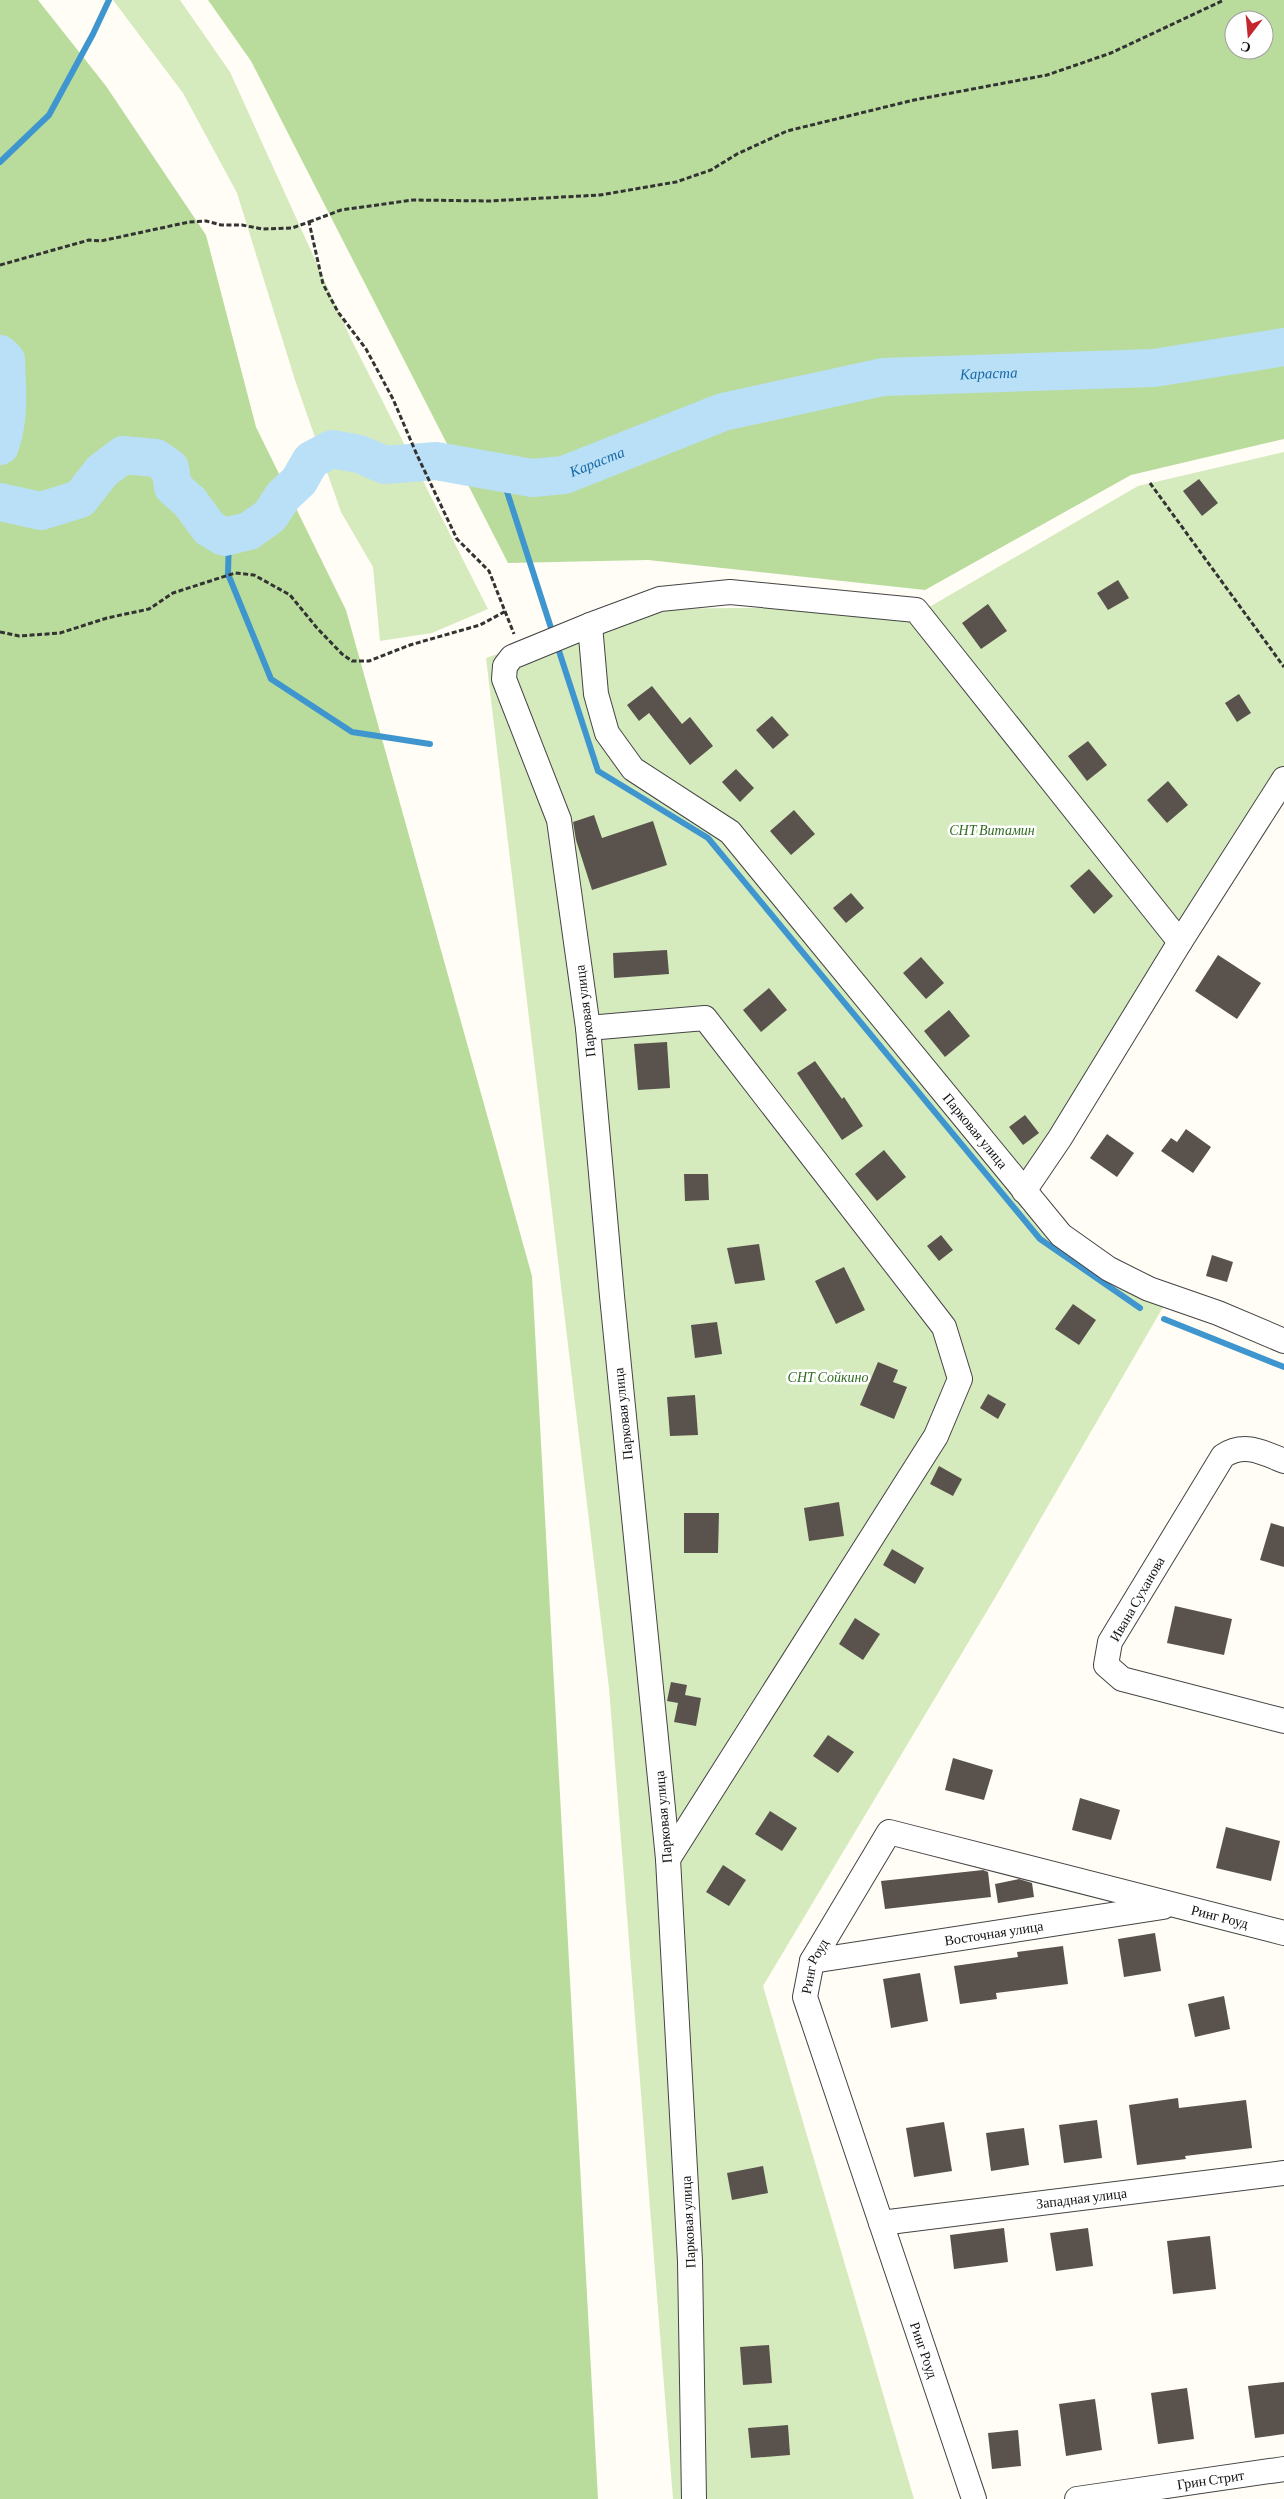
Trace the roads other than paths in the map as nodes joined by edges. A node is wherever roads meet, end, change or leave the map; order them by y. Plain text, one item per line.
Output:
1 (590, 625) junction
2 (1284, 779) edge
3 (1180, 942) junction
4 (588, 1028) junction
5 (1024, 1191) junction
6 (1284, 1341) edge
7 (1284, 1461) edge
8 (1284, 1721) edge
9 (668, 1859) junction
10 (1175, 1905) junction
11 (1284, 1933) edge
12 (812, 1961) junction
13 (1284, 2173) edge
14 (881, 2223) junction
15 (1284, 2469) edge
16 (694, 2499) edge
17 (974, 2499) edge
18 (1077, 2499) edge

1 - 3 street
1 - 4 street, Парковая улица
1 - 5 street, Парковая улица
2 - 3 street
3 - 5 street
4 - 9 street, Парковая улица
4 - 9 street
5 - 6 street, Парковая улица
7 - 8 street, Ивана Суханова
9 - 16 street, Парковая улица
10 - 11 street, Ринг Роуд
10 - 12 street, Восточная улица
10 - 12 street, Ринг Роуд
12 - 14 street, Ринг Роуд
13 - 14 street, Западная улица
14 - 17 street, Ринг Роуд
15 - 18 street, Грин Стрит

